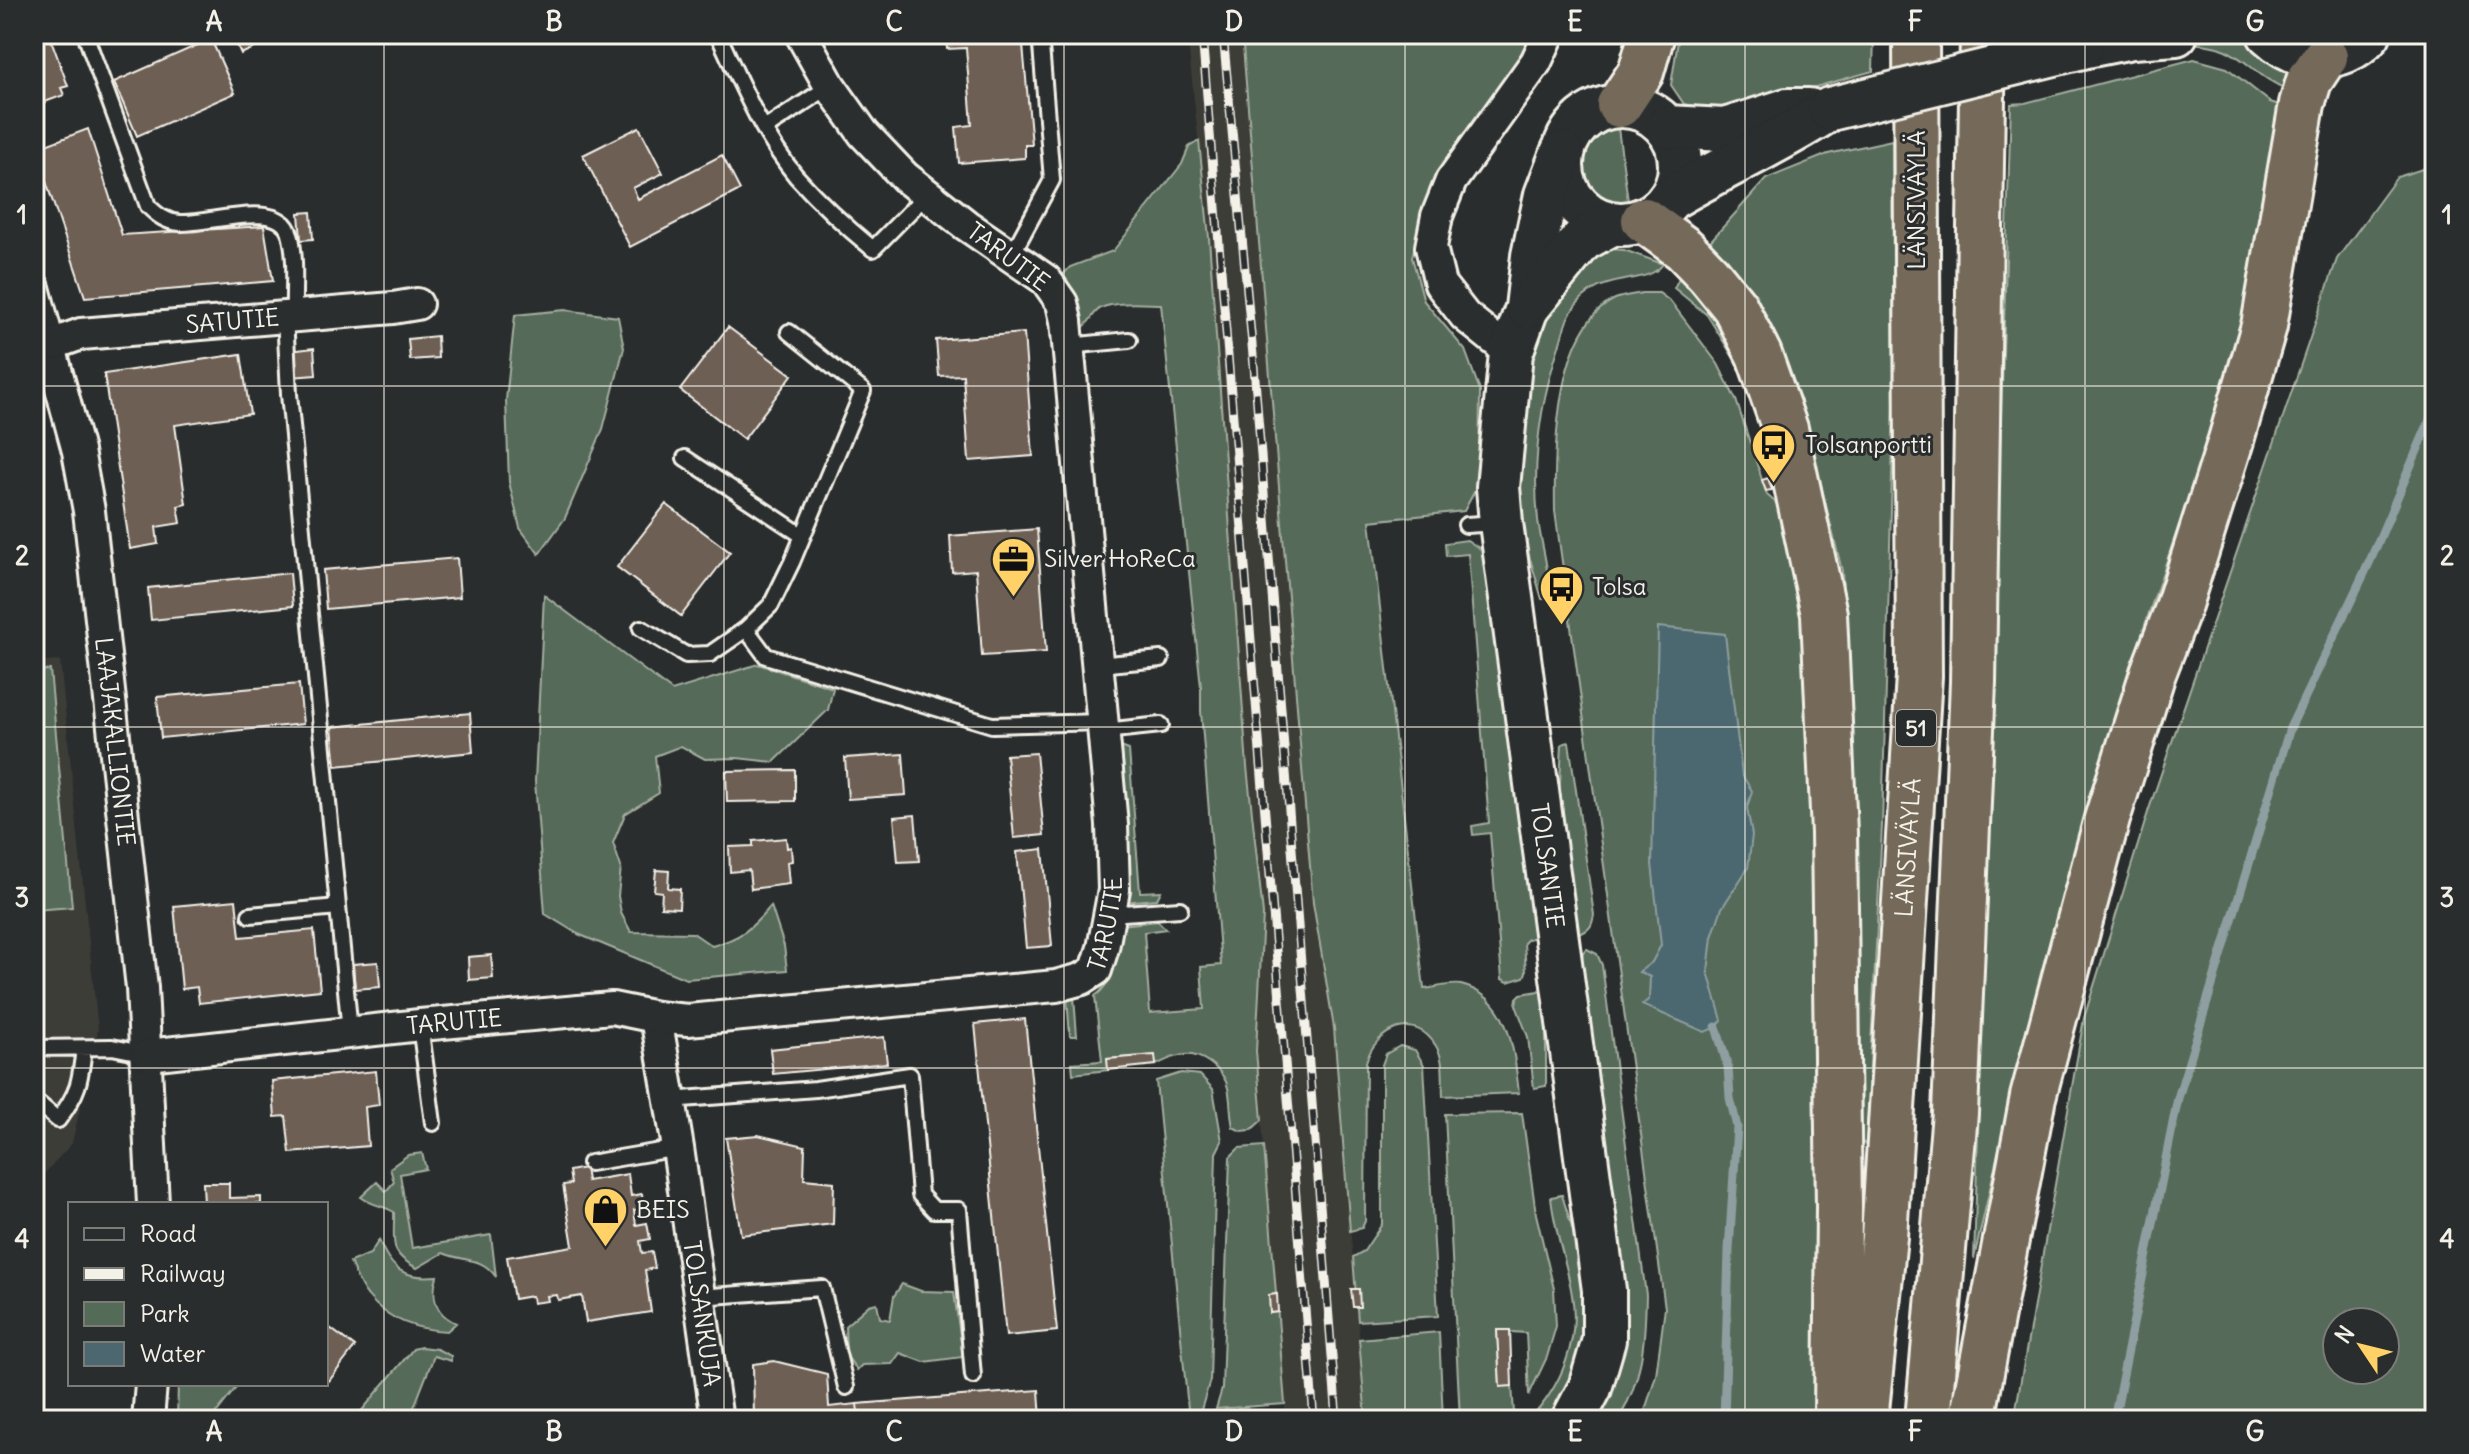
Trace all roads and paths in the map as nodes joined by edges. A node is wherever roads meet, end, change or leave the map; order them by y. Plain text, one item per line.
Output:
1 (85, 34) edge
2 (718, 34) edge
3 (801, 34) edge
4 (1040, 34) edge
5 (1549, 34) edge
6 (1652, 34) edge
7 (1916, 34) edge
8 (1983, 34) edge
9 (2176, 34) edge
10 (2269, 34) edge
11 (2369, 34) edge
12 (2134, 36) edge
13 (2325, 57) junction
14 (830, 86) junction
15 (1619, 105) junction
16 (1830, 109) junction
17 (1667, 127) junction
18 (764, 129) junction
19 (1562, 153) junction
20 (927, 194) junction
21 (1641, 214) junction
22 (1011, 256) junction
23 (34, 288) edge
24 (417, 304) dead end
25 (1527, 308) junction
26 (290, 315) junction
27 (789, 332) dead end
28 (1129, 340) dead end
29 (1069, 346) junction
30 (43, 349) edge
31 (1511, 353) junction
32 (685, 458) dead end
33 (803, 536) junction
34 (641, 628) dead end
35 (746, 629) junction
36 (1161, 659) dead end
37 (1098, 665) junction
38 (1161, 725) dead end
39 (1103, 727) junction
40 (338, 907) junction
41 (1180, 909) dead end
42 (1109, 914) junction
43 (250, 915) dead end
44 (656, 1017) junction
45 (420, 1025) junction
46 (350, 1032) junction
47 (34, 1048) edge
48 (84, 1048) junction
49 (148, 1055) junction
50 (34, 1100) edge
51 (669, 1100) junction
52 (433, 1123) dead end
53 (678, 1148) junction
54 (590, 1163) dead end
55 (153, 1202) edge
56 (698, 1297) junction
57 (973, 1376) dead end
58 (151, 1386) edge
59 (846, 1387) dead end
60 (148, 1420) edge
61 (717, 1420) edge
62 (1573, 1420) edge
63 (1837, 1420) edge
64 (1865, 1420) edge
65 (1928, 1420) edge
66 (1972, 1420) edge

1 - 26 lane
2 - 18 lane
3 - 14 street, TARUTIE
4 - 22 lane
5 - 31 street
6 - 15 highway
7 - 64 highway, LÄNSIVÄYLÄ / 51
8 - 65 highway, 51
9 - 12 street
10 - 13 street
11 - 13 street
12 - 16 street, bridge
13 - 66 highway
14 - 18 lane
14 - 20 street, TARUTIE
15 - 17 street
15 - 19 street
16 - 17 street
16 - 21 street, TOLSANTIE
17 - 21 street
18 - 20 lane
19 - 21 street
19 - 25 street, TOLSANTIE
20 - 22 street, TARUTIE
21 - 25 street, TOLSANTIE
21 - 63 highway
22 - 29 street, TARUTIE
23 - 30 street, LAAJAKALLIONTIE
24 - 26 street, SATUTIE
25 - 31 street, TOLSANTIE
26 - 30 street, SATUTIE
26 - 40 lane
27 - 33 lane
28 - 29 lane
29 - 37 street, TARUTIE
30 - 49 street, LAAJAKALLIONTIE
31 - 62 street, TOLSANTIE
32 - 33 lane
33 - 35 lane
34 - 35 lane
35 - 39 lane
36 - 37 lane
37 - 39 street, TARUTIE
38 - 39 lane
39 - 42 street, TARUTIE
40 - 43 lane
40 - 46 lane
41 - 42 lane
42 - 44 street, TARUTIE
44 - 45 street, TARUTIE
44 - 51 street, TOLSANKUJA
45 - 46 street, TARUTIE
45 - 52 lane
46 - 49 street, TARUTIE
47 - 48 lane
48 - 49 lane
48 - 50 lane
49 - 55 street, LAAJAKALLIONTIE
51 - 53 street, TOLSANKUJA
51 - 57 lane
53 - 54 lane
53 - 56 street, TOLSANKUJA
56 - 59 lane
56 - 61 street, TOLSANKUJA
58 - 60 street

